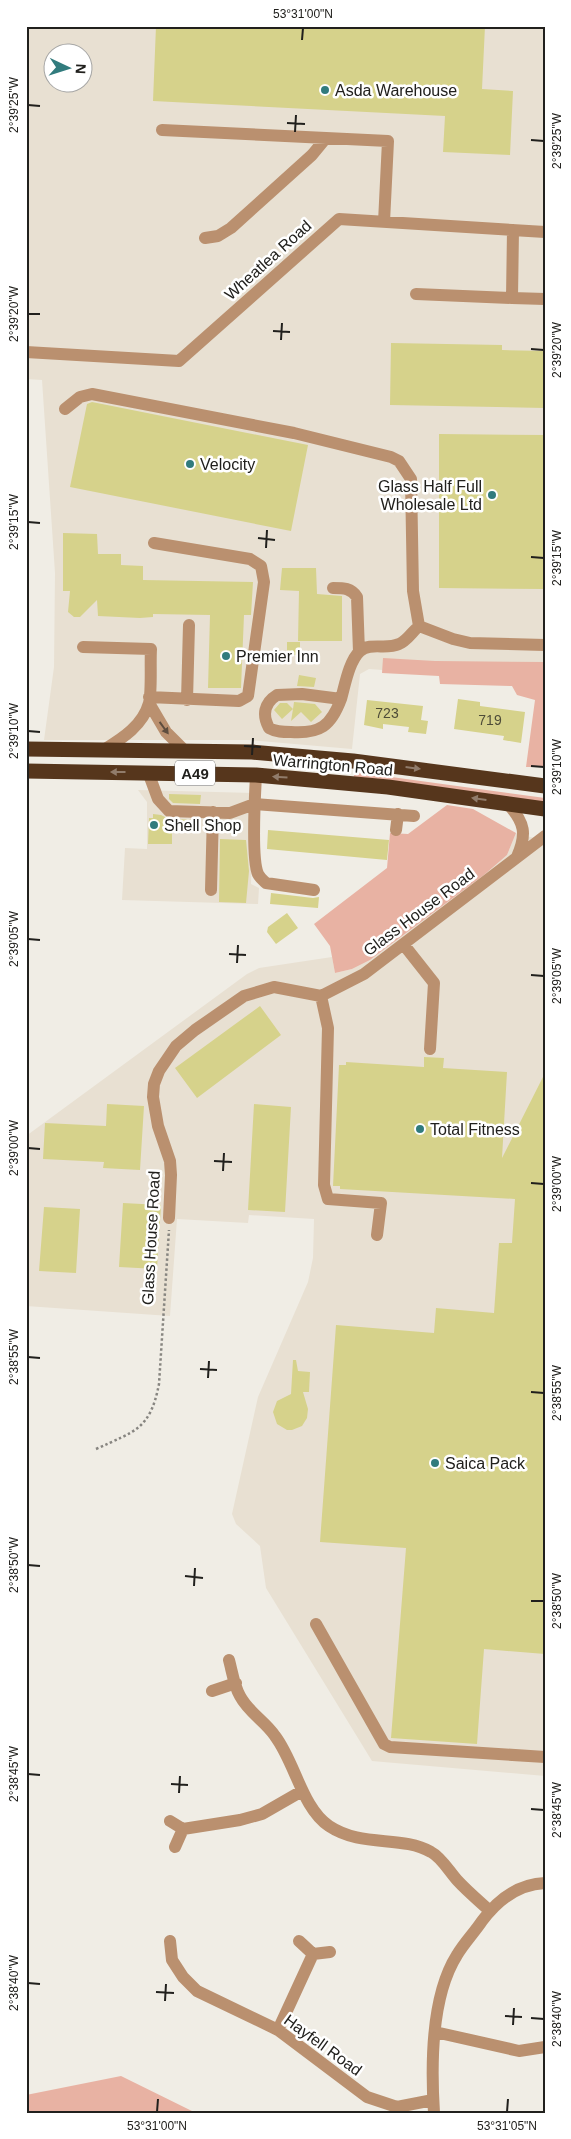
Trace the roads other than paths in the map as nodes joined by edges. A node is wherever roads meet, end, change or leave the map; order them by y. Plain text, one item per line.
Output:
1 (162, 130) dead end
2 (326, 138) junction
3 (384, 222) junction
4 (513, 230) junction
5 (545, 232) edge
6 (205, 238) dead end
7 (416, 294) dead end
8 (512, 298) junction
9 (545, 299) edge
10 (26, 352) edge
11 (65, 409) dead end
12 (154, 543) dead end
13 (334, 588) dead end
14 (190, 625) dead end
15 (419, 626) junction
16 (545, 645) edge
17 (83, 647) dead end
18 (359, 652) junction
19 (341, 699) junction
20 (149, 700) junction
21 (186, 700) junction
22 (26, 749) edge
23 (105, 749) junction
24 (184, 750) junction
25 (26, 771) edge
26 (148, 772) junction
27 (256, 775) junction
28 (545, 780) edge
29 (518, 782) junction
30 (545, 786) edge
31 (254, 804) junction
32 (508, 804) junction
33 (545, 809) edge
34 (213, 812) junction
35 (398, 814) junction
36 (414, 816) dead end
37 (396, 830) dead end
38 (545, 836) edge
39 (516, 859) junction
40 (211, 890) dead end
41 (314, 890) dead end
42 (404, 945) junction
43 (321, 996) junction
44 (430, 1049) dead end
45 (169, 1218) road end
46 (378, 1235) dead end
47 (316, 1624) dead end
48 (229, 1660) dead end
49 (236, 1683) junction
50 (212, 1691) dead end
51 (545, 1757) edge
52 (302, 1791) junction
53 (170, 1821) dead end
54 (183, 1828) junction
55 (175, 1847) dead end
56 (545, 1883) edge
57 (490, 1911) junction
58 (170, 1941) dead end
59 (299, 1941) dead end
60 (330, 1952) dead end
61 (313, 1954) junction
62 (278, 2030) junction
63 (435, 2032) junction
64 (545, 2046) edge
65 (434, 2107) edge

1 - 2 street
2 - 3 street
2 - 6 street
3 - 4 street, Wheatlea Road
3 - 10 street, Wheatlea Road
4 - 5 street, Wheatlea Road
4 - 8 street
7 - 8 street
8 - 9 street
11 - 15 street
12 - 21 street
13 - 18 street
14 - 21 street
15 - 16 street
15 - 18 street
17 - 20 street
18 - 19 street
19 - 19 street
20 - 21 street
20 - 23 street
20 -> 24 street
22 - 23 highway, Warrington Road / A49
23 - 24 highway, Warrington Road / A49
24 -> 29 highway, Warrington Road / A49
26 -> 25 highway, Warrington Road / A49
26 - 27 highway, Warrington Road / A49
26 - 34 street
27 - 31 street
32 -> 27 highway, Warrington Road / A49
28 - 29 street
29 - 30 highway, Warrington Road / A49
31 - 34 street
31 - 35 street
31 - 41 street
32 - 33 highway, Warrington Road / A49
32 - 39 street
34 - 40 street
35 - 36 street
35 - 37 street
38 - 39 street, Glass House Road
39 - 42 street, Glass House Road
42 - 43 street, Glass House Road
42 - 44 street
43 - 45 street, Glass House Road
43 - 46 street
47 - 51 street
48 - 49 street
49 - 50 street
49 - 52 street
52 - 54 street
52 - 57 street
53 - 54 street
54 - 55 street
56 - 57 street
57 - 63 street
58 - 62 street, Hayfell Road
59 - 61 street
60 - 61 street
61 - 62 street
62 - 65 street, Hayfell Road
63 - 64 street
63 - 65 street

